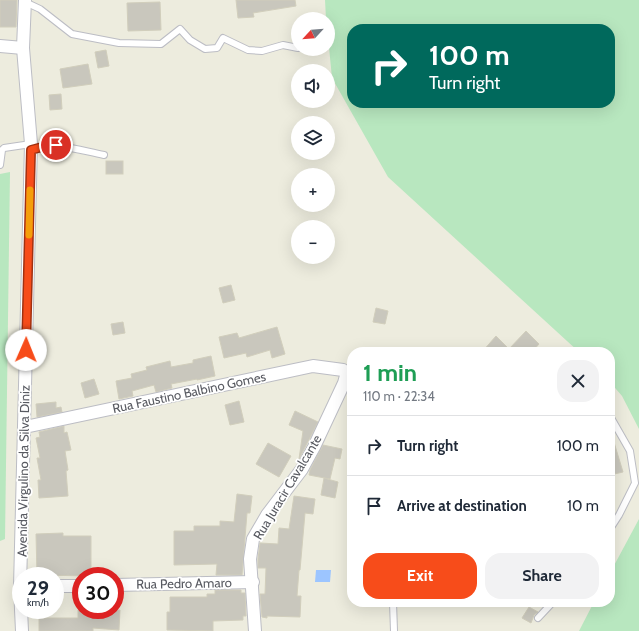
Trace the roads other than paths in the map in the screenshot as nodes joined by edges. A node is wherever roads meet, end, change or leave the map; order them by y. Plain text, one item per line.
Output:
1 (28, 1) edge
2 (0, 46) edge
3 (291, 47) edge
4 (23, 48) junction
5 (31, 147) junction
6 (104, 155) dead end
7 (0, 165) edge
8 (347, 372) edge
9 (347, 378) edge
10 (615, 425) edge
11 (24, 428) junction
12 (615, 521) edge
13 (21, 567) edge
14 (253, 582) junction
15 (124, 585) edge
16 (394, 607) edge
17 (548, 607) edge
18 (538, 618) dead end
19 (22, 619) edge
20 (22, 631) edge
21 (255, 631) edge
22 (394, 631) edge

1 - 3 lane
1 - 4 street, Avenida Virgulino da Silva Diniz
2 - 4 street
4 - 5 street, Avenida Virgulino da Silva Diniz
5 - 6 lane
5 - 7 lane
5 - 11 street, Avenida Virgulino da Silva Diniz
8 - 11 street, Rua Faustino Balbino Gomes
9 - 14 street, Rua Juracir Cavalcante
10 - 12 lane
11 - 13 street, Avenida Virgulino da Silva Diniz
14 - 15 street, Rua Pedro Amaro
14 - 21 street, Rua Juracir Cavalcante
16 - 22 lane
17 - 18 lane
19 - 20 street, Avenida Virgulino da Silva Diniz

